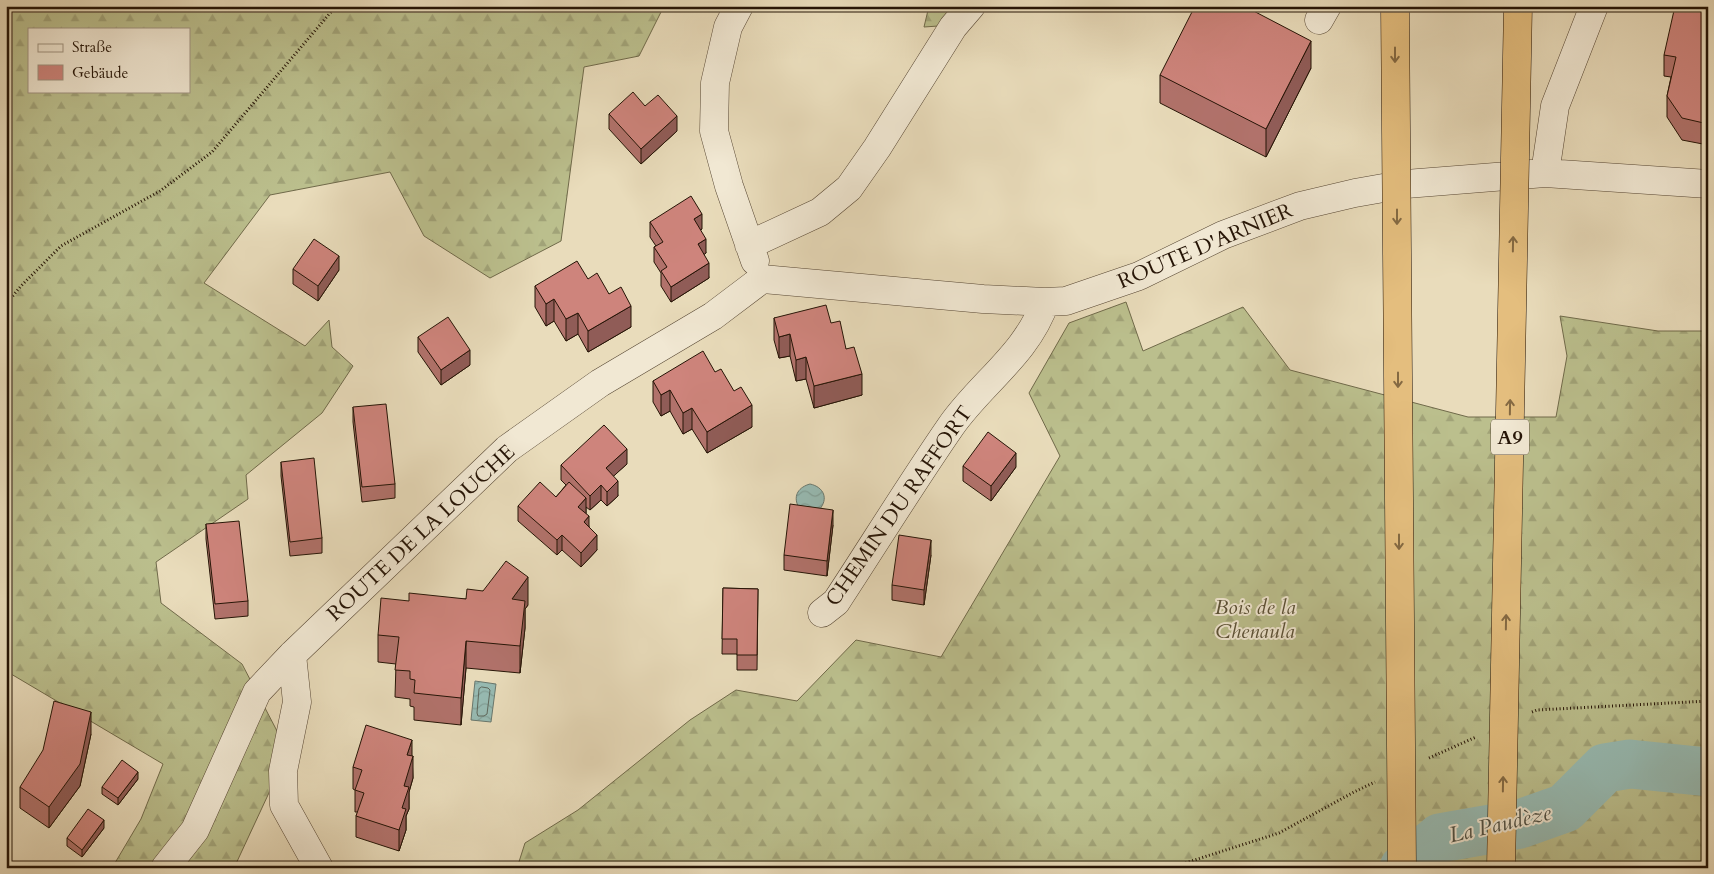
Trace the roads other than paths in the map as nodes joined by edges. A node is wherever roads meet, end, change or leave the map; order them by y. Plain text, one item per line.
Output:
1 (739, 6) edge
2 (971, 6) edge
3 (1395, 6) edge
4 (1518, 6) edge
5 (1594, 6) edge
6 (1545, 173) junction
7 (1708, 184) edge
8 (748, 245) junction
9 (762, 279) junction
10 (1044, 302) junction
11 (822, 613) dead end
12 (292, 655) junction
13 (165, 868) edge
14 (319, 868) edge
15 (1402, 868) edge
16 (1501, 868) edge

1 - 8 street
2 - 8 street
3 -> 15 highway, bridge
16 -> 4 highway, A9, bridge
5 - 6 street
6 - 7 street, ROUTE D'ARNIER
6 - 10 street, ROUTE D'ARNIER
8 - 9 street
9 - 10 street, ROUTE D'ARNIER
9 - 12 street, ROUTE DE LA LOUCHE
10 - 11 street, CHEMIN DU RAFFORT
12 - 13 street, ROUTE DE LA LOUCHE
12 - 14 street

